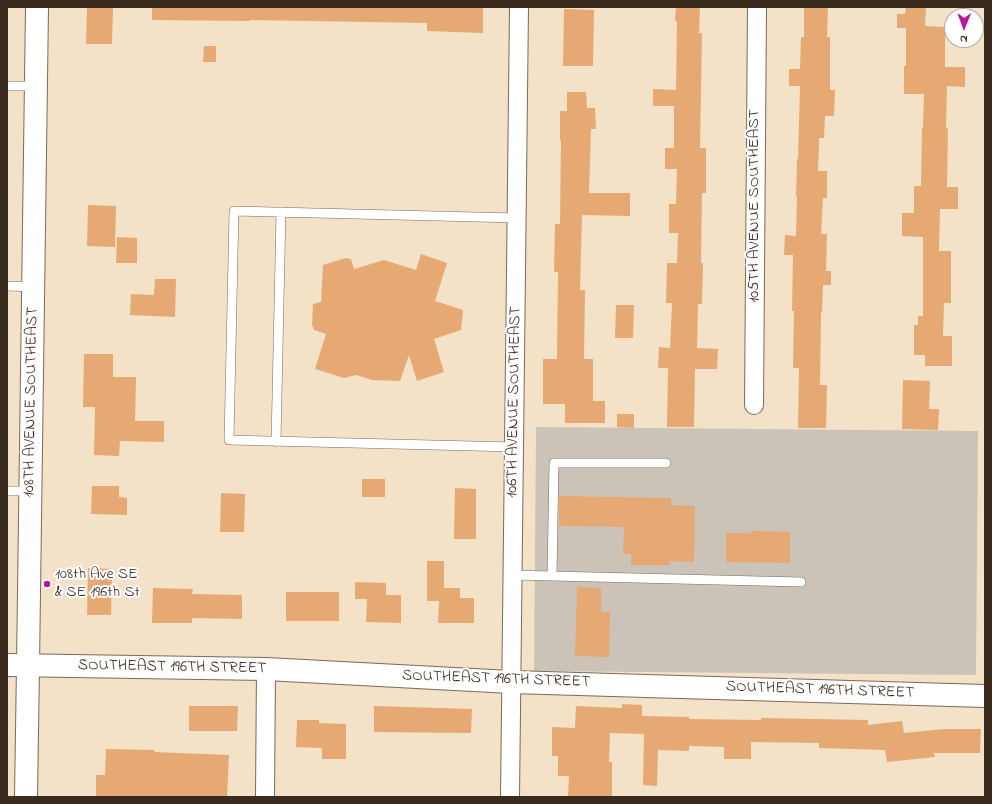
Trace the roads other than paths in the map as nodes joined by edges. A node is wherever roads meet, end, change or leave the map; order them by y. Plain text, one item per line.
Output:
1 (37, 7) edge
2 (519, 7) edge
3 (757, 7) edge
4 (7, 86) edge
5 (36, 86) junction
6 (281, 212) junction
7 (517, 218) junction
8 (7, 286) edge
9 (33, 287) junction
10 (754, 405) dead end
11 (276, 442) junction
12 (514, 447) junction
13 (666, 463) dead end
14 (7, 491) edge
15 (31, 491) junction
16 (512, 575) junction
17 (552, 576) junction
18 (801, 582) dead end
19 (7, 665) edge
20 (28, 666) junction
21 (266, 669) junction
22 (511, 682) junction
23 (985, 696) edge
24 (26, 797) edge
25 (265, 797) edge
26 (510, 797) edge

1 - 5 street, 108TH AVENUE SOUTHEAST
2 - 7 street, 106TH AVENUE SOUTHEAST
3 - 10 street, 105TH AVENUE SOUTHEAST
4 - 5 lane
5 - 9 street, 108TH AVENUE SOUTHEAST
6 - 7 lane
6 - 11 lane
6 - 11 lane
7 - 12 street, 106TH AVENUE SOUTHEAST
8 - 9 lane
9 - 15 street, 108TH AVENUE SOUTHEAST
11 - 12 lane
12 - 16 street, 106TH AVENUE SOUTHEAST
13 - 17 lane
14 - 15 lane
15 - 20 street, 108TH AVENUE SOUTHEAST
16 - 17 lane
16 - 22 street, 106TH AVENUE SOUTHEAST
17 - 18 lane
19 - 20 street, SOUTHEAST 196TH STREET
20 - 21 street, SOUTHEAST 196TH STREET
20 - 24 street, 108TH AVENUE SOUTHEAST
21 - 22 street, SOUTHEAST 196TH STREET
21 - 25 street
22 - 23 street, SOUTHEAST 196TH STREET
22 - 26 street, 106TH AVENUE SOUTHEAST

